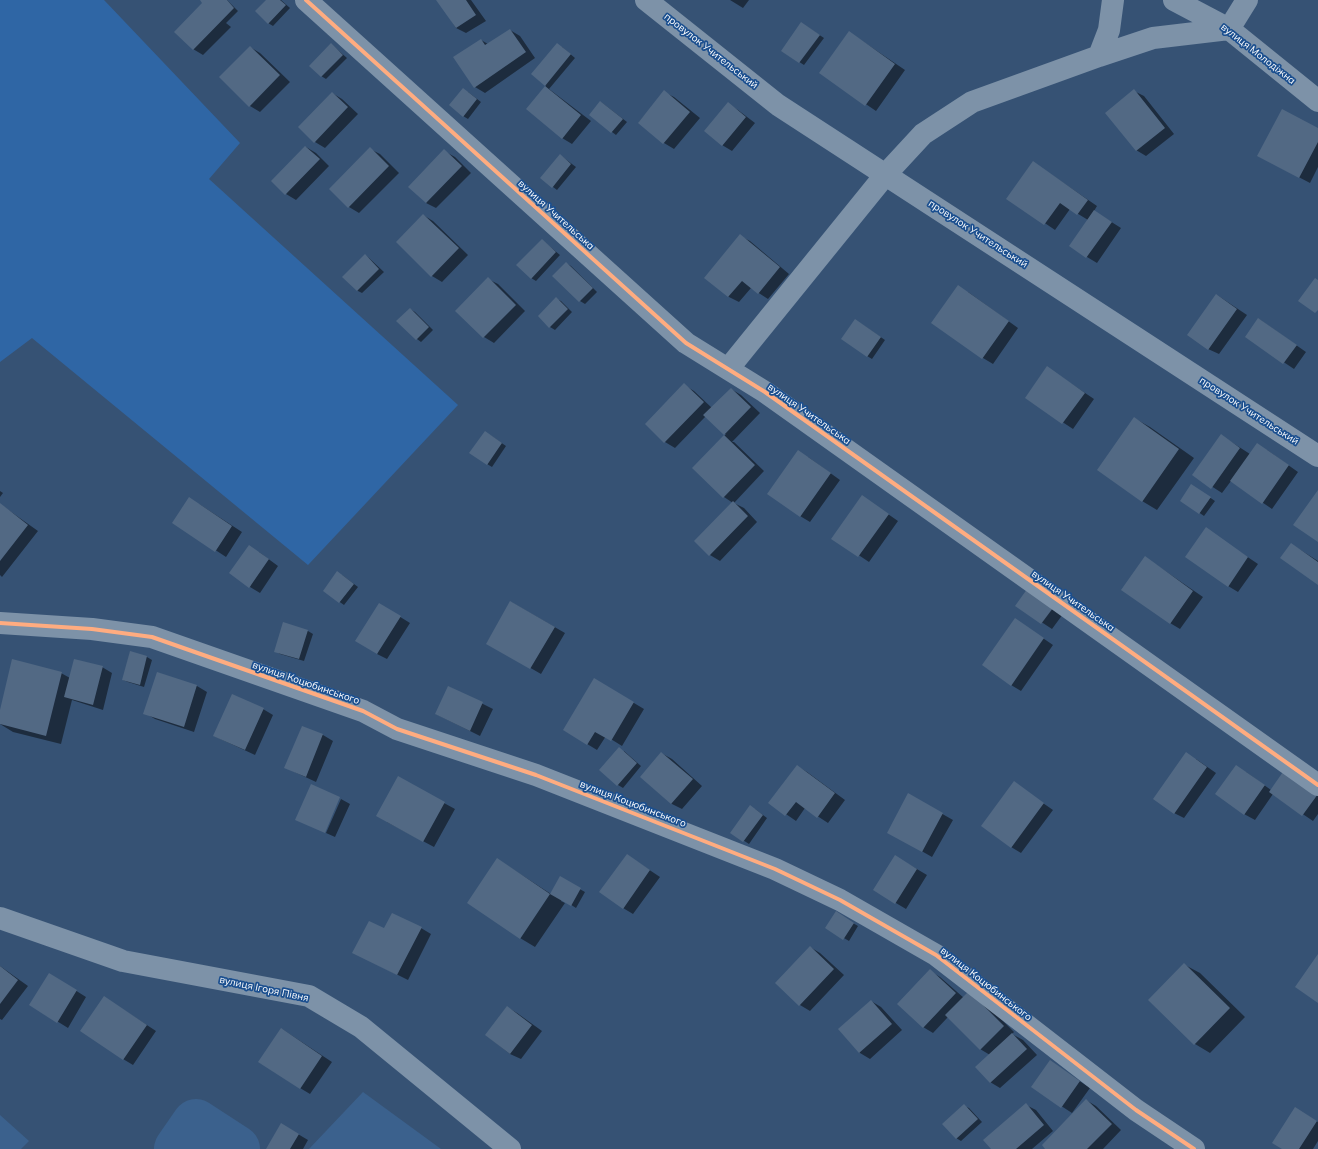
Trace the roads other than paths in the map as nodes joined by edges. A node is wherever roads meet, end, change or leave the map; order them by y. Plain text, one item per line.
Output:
1 (306, 0) edge
2 (646, 0) edge
3 (1113, 0) edge
4 (1174, 0) edge
5 (1247, 0) edge
6 (1229, 29) junction
7 (1099, 56) junction
8 (1318, 101) edge
9 (886, 174) junction
10 (728, 369) junction
11 (1318, 456) edge
12 (0, 623) edge
13 (1318, 785) edge
14 (0, 918) edge
15 (510, 1149) edge
16 (1194, 1149) edge

1 - 10 street, вулиця Учительська
2 - 9 street, провулок Учительський
3 - 7 street
4 - 6 street, вулиця Молодіжна
5 - 6 street
6 - 7 street
6 - 8 street, вулиця Молодіжна
7 - 9 street
9 - 10 street
9 - 11 street, провулок Учительський
10 - 13 street, вулиця Учительська
12 - 16 street, вулиця Коцюбинського
14 - 15 street, вулиця Ігоря Півня

